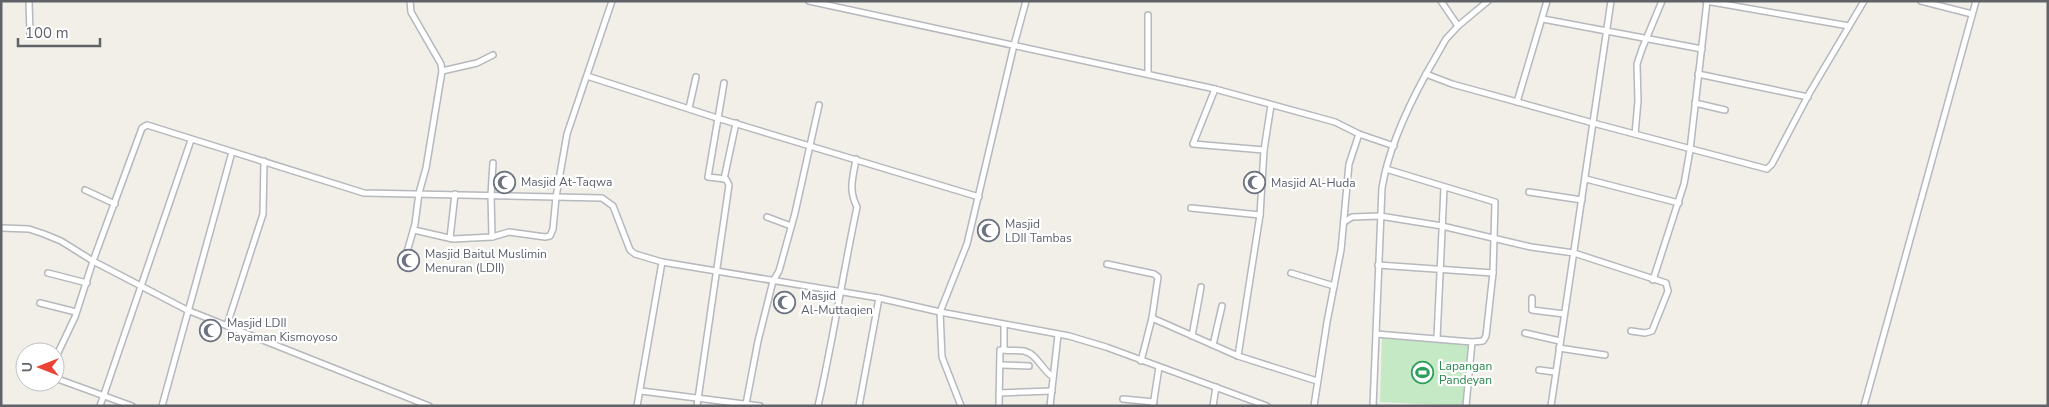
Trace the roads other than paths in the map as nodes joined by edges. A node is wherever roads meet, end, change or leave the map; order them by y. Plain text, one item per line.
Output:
1 (29, 1) edge
2 (410, 1) edge
3 (612, 1) edge
4 (809, 1) edge
5 (1026, 1) edge
6 (1441, 1) edge
7 (1488, 1) edge
8 (1547, 1) edge
9 (1611, 1) edge
10 (1662, 1) edge
11 (1707, 1) edge
12 (1864, 1) edge
13 (1921, 1) edge
14 (1976, 1) edge
15 (1738, 4) edge
16 (1972, 14) junction
17 (1148, 15) dead end
18 (1543, 19) junction
19 (1458, 26) junction
20 (1849, 26) junction
21 (1606, 32) junction
22 (30, 34) dead end
23 (1646, 39) junction
24 (1014, 46) junction
25 (1702, 49) junction
26 (493, 55) dead end
27 (442, 70) junction
28 (1148, 74) junction
29 (1426, 74) junction
30 (1698, 74) junction
31 (588, 76) junction
32 (696, 77) dead end
33 (724, 83) dead end
34 (1215, 89) junction
35 (1808, 97) junction
36 (1517, 102) junction
37 (1695, 103) junction
38 (819, 104) dead end
39 (1271, 104) junction
40 (689, 108) junction
41 (1725, 110) dead end
42 (717, 118) junction
43 (736, 123) junction
44 (1593, 124) junction
45 (1359, 134) junction
46 (1635, 134) junction
47 (191, 140) junction
48 (809, 144) junction
49 (1394, 146) junction
50 (1264, 150) junction
51 (1690, 150) junction
52 (232, 152) junction
53 (856, 159) junction
54 (264, 161) junction
55 (493, 164) dead end
56 (1386, 169) junction
57 (724, 179) junction
58 (1586, 179) junction
59 (1444, 188) junction
60 (85, 190) dead end
61 (1529, 192) dead end
62 (419, 193) junction
63 (455, 194) junction
64 (491, 194) junction
65 (979, 196) junction
66 (556, 197) junction
67 (1582, 200) junction
68 (1679, 203) junction
69 (116, 204) junction
70 (1191, 208) dead end
71 (1260, 215) junction
72 (1380, 216) junction
73 (767, 217) dead end
74 (1344, 222) junction
75 (791, 226) junction
76 (1442, 226) junction
77 (1, 228) edge
78 (414, 230) junction
79 (492, 236) junction
80 (450, 238) junction
81 (1494, 239) junction
82 (1574, 253) junction
83 (93, 260) junction
84 (662, 262) junction
85 (1107, 264) dead end
86 (1378, 265) junction
87 (403, 266) dead end
88 (716, 270) junction
89 (1440, 271) junction
90 (48, 273) dead end
91 (1291, 273) dead end
92 (1493, 273) junction
93 (1653, 280) junction
94 (773, 281) junction
95 (87, 282) junction
96 (1334, 286) junction
97 (142, 287) junction
98 (1201, 287) dead end
99 (839, 291) junction
100 (879, 298) junction
101 (1532, 298) dead end
102 (40, 303) dead end
103 (1222, 306) dead end
104 (187, 310) junction
105 (76, 312) junction
106 (940, 312) junction
107 (1564, 314) junction
108 (1152, 318) junction
109 (227, 325) junction
110 (1004, 325) junction
111 (1632, 331) dead end
112 (1525, 333) dead end
113 (1058, 334) junction
114 (1376, 334) junction
115 (1192, 336) junction
116 (1437, 338) junction
117 (1560, 341) junction
118 (63, 342) edge
119 (1472, 342) junction
120 (1213, 345) junction
121 (1559, 348) junction
122 (1004, 350) junction
123 (1605, 354) dead end
124 (1238, 356) junction
125 (1141, 361) junction
126 (1000, 365) junction
127 (1029, 366) dead end
128 (1159, 367) junction
129 (1539, 370) dead end
130 (1555, 372) junction
131 (1053, 377) junction
132 (1317, 381) junction
133 (65, 382) edge
134 (1216, 387) junction
135 (641, 391) junction
136 (1052, 391) junction
137 (1000, 393) junction
138 (103, 395) junction
139 (699, 398) junction
140 (1123, 399) dead end
141 (746, 404) junction
142 (1153, 404) edge
143 (100, 406) edge
144 (132, 406) edge
145 (162, 406) edge
146 (429, 406) edge
147 (637, 406) edge
148 (697, 406) edge
149 (760, 406) edge
150 (818, 406) edge
151 (859, 406) edge
152 (961, 406) edge
153 (999, 406) edge
154 (1050, 406) edge
155 (1213, 406) edge
156 (1267, 406) edge
157 (1314, 406) edge
158 (1373, 406) edge
159 (1466, 406) edge
160 (1551, 406) edge
161 (1864, 406) edge

1 - 22 street
2 - 27 street
3 - 31 street
4 - 24 street
5 - 24 street
6 - 19 street
7 - 19 street
8 - 18 street
9 - 21 street
10 - 23 street
11 - 15 street
11 - 25 street
12 - 20 street
13 - 16 street
14 - 16 street
15 - 20 street
16 - 161 street
17 - 28 street
18 - 21 street
18 - 36 street
19 - 29 street
20 - 35 street
21 - 23 street
21 - 44 street
23 - 25 street
23 - 46 street
24 - 28 street
24 - 65 street
25 - 30 street
26 - 27 street
27 - 62 street
28 - 34 street
29 - 36 street
29 - 49 street
30 - 35 street
30 - 37 street
31 - 40 street
31 - 66 street
32 - 40 street
33 - 42 street
34 - 39 street
34 - 50 street
35 - 51 street
36 - 44 street
37 - 41 street
37 - 51 street
38 - 48 street
39 - 45 street
39 - 50 street
40 - 42 street
42 - 43 street
42 - 57 street
43 - 48 street
43 - 57 street
44 - 46 street
44 - 58 street
45 - 49 street
45 - 74 street
46 - 51 street
47 - 52 street
47 - 69 street
47 - 97 street
48 - 53 street
48 - 75 street
49 - 56 street
50 - 71 street
51 - 68 street
52 - 54 street
52 - 104 street
53 - 65 street
53 - 99 street
54 - 62 street
54 - 109 street
55 - 64 street
56 - 59 street
56 - 72 street
57 - 88 street
58 - 67 street
58 - 68 street
59 - 76 street
59 - 81 street
60 - 69 street
61 - 67 street
62 - 63 street
62 - 78 street
63 - 64 street
63 - 80 street
64 - 66 street
64 - 79 street
65 - 106 street
66 - 79 street
66 - 84 street
67 - 82 street
68 - 93 street
69 - 83 street
70 - 71 street
71 - 124 street
72 - 74 street
72 - 76 street
72 - 86 street
73 - 75 street
74 - 96 street
75 - 94 street
76 - 81 street
76 - 89 street
77 - 83 street
78 - 80 street
78 - 87 street
79 - 80 street
81 - 82 street
81 - 92 street
82 - 93 street
82 - 107 street
83 - 95 street
83 - 97 street
84 - 88 street
84 - 135 street
85 - 108 street
86 - 89 street
86 - 114 street
88 - 94 street
88 - 139 street
89 - 92 street
89 - 116 street
90 - 95 street
91 - 96 street
92 - 119 street
93 - 111 street
94 - 99 street
94 - 141 street
95 - 105 street
96 - 132 street
97 - 104 street
97 - 138 street
98 - 115 street
99 - 100 street
99 - 150 street
100 - 106 street
100 - 151 street
101 - 107 street
102 - 105 street
103 - 120 street
104 - 109 street
104 - 145 street
105 - 118 street
106 - 110 street
106 - 152 street
107 - 117 street
108 - 115 street
108 - 125 street
109 - 146 street
110 - 113 street
110 - 122 street
112 - 117 street
113 - 125 street
113 - 131 street
114 - 116 street
114 - 158 street
115 - 120 street
116 - 119 street
117 - 121 street
119 - 159 street
120 - 124 street
121 - 123 street
121 - 130 street
122 - 126 street
122 - 131 street
124 - 132 street
125 - 128 street
126 - 127 street
126 - 137 street
128 - 134 street
128 - 142 street
129 - 130 street
130 - 160 street
131 - 136 street
132 - 157 street
133 - 138 street
134 - 155 street
134 - 156 street
135 - 139 street
135 - 147 street
136 - 137 street
136 - 154 street
137 - 153 street
138 - 143 street
138 - 144 street
139 - 141 street
139 - 148 street
140 - 142 street
141 - 149 street

